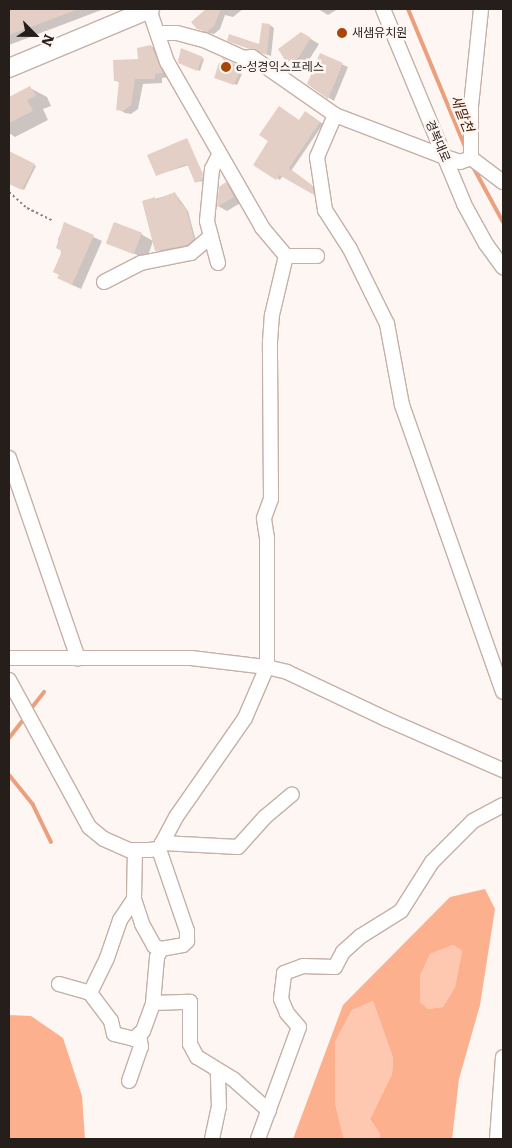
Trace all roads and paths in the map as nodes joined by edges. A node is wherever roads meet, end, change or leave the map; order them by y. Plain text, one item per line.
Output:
1 (150, 9) edge
2 (383, 9) edge
3 (481, 9) edge
4 (158, 33) junction
5 (9, 68) edge
6 (335, 115) junction
7 (219, 155) junction
8 (445, 157) junction
9 (466, 160) junction
10 (503, 182) edge
11 (9, 192) edge
12 (52, 220) dead end
13 (211, 236) junction
14 (286, 256) junction
15 (317, 256) dead end
16 (218, 263) dead end
17 (503, 267) edge
18 (104, 282) dead end
19 (9, 458) edge
20 (9, 658) edge
21 (78, 658) junction
22 (267, 667) junction
23 (9, 680) edge
24 (503, 692) edge
25 (503, 770) edge
26 (292, 794) dead end
27 (503, 805) edge
28 (160, 846) junction
29 (135, 850) junction
30 (134, 900) junction
31 (161, 949) junction
32 (59, 984) dead end
33 (90, 993) junction
34 (153, 1003) junction
35 (140, 1034) junction
36 (503, 1057) edge
37 (218, 1072) junction
38 (129, 1081) dead end
39 (269, 1111) junction
40 (212, 1139) edge
41 (258, 1139) edge
42 (497, 1139) edge

1 - 4 street
1 - 5 main road
2 - 8 street, 경복대로
3 - 9 street
4 - 6 street
4 - 7 street
6 - 8 street
6 - 24 street
7 - 13 street
7 - 14 street
8 - 9 street
8 - 17 street, 경복대로
9 - 10 street
11 - 12 path
13 - 16 street
13 - 18 street
14 - 15 street
14 - 22 street
19 - 21 street
20 - 21 street
21 - 22 street
22 - 25 street
22 - 28 street
23 - 29 street
26 - 28 street
27 - 39 street
28 - 29 street
28 - 31 street
29 - 30 street
30 - 31 street
30 - 33 street
31 - 34 street
32 - 33 street
33 - 35 street
34 - 35 street
34 - 37 street
35 - 38 street
36 - 42 street
37 - 39 street
37 - 40 street
39 - 41 street

